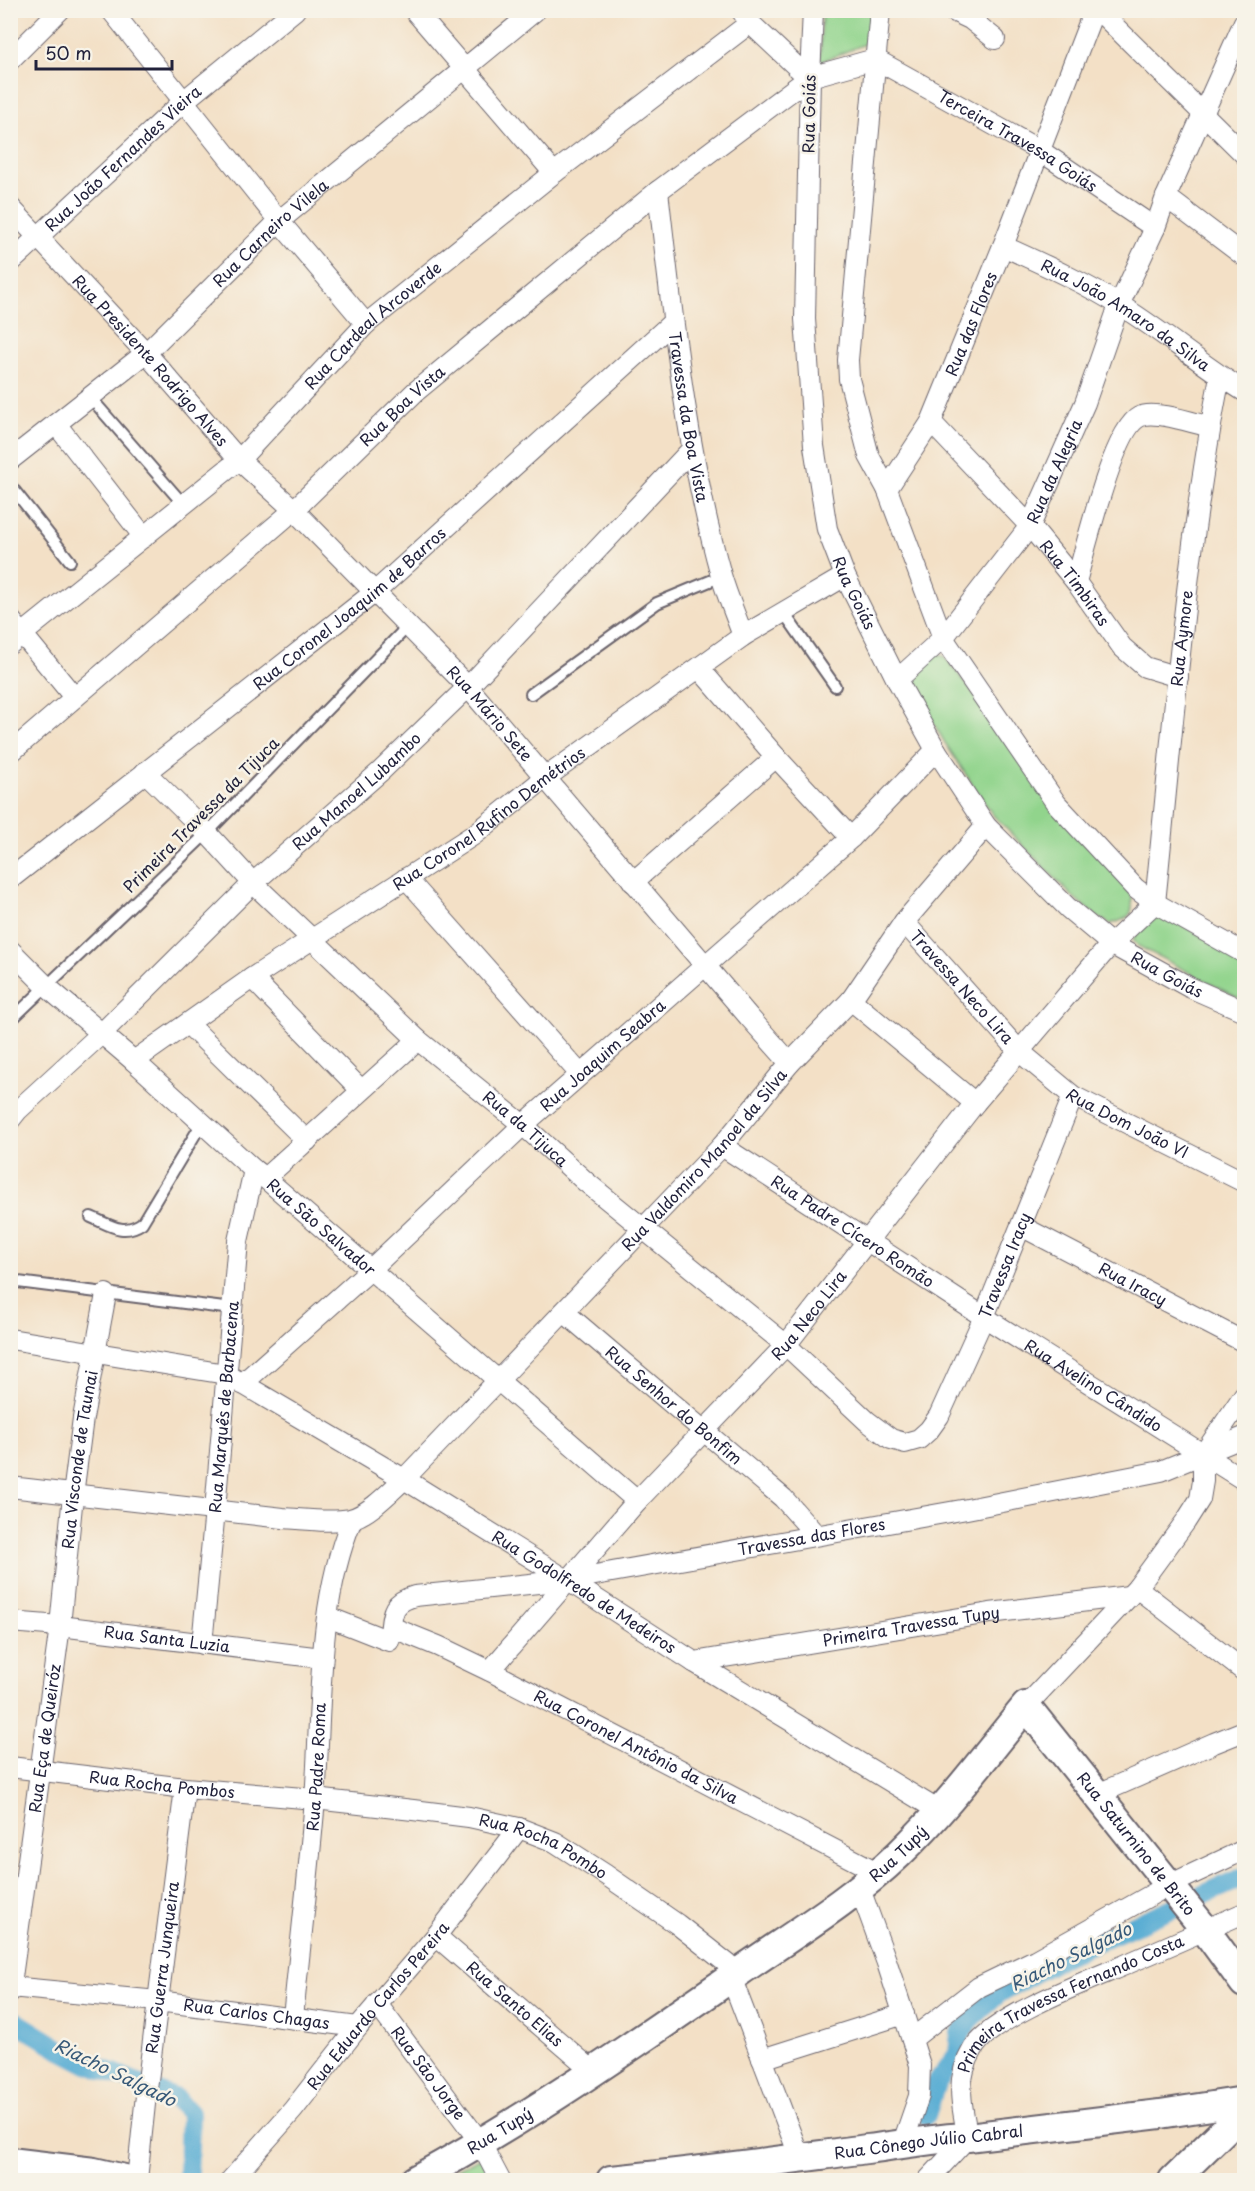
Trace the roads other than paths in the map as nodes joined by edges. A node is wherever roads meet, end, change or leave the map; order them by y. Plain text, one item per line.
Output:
1 (60, 10) edge
2 (111, 10) edge
3 (295, 10) edge
4 (414, 10) edge
5 (537, 10) edge
6 (813, 10) edge
7 (880, 10) edge
8 (951, 10) edge
9 (1096, 10) edge
10 (746, 17) edge
11 (1245, 22) edge
12 (995, 39) dead end
13 (875, 59) junction
14 (10, 60) edge
15 (464, 69) junction
16 (810, 77) junction
17 (184, 100) junction
18 (1204, 114) junction
19 (1039, 150) junction
20 (1245, 154) edge
21 (554, 173) junction
22 (658, 191) junction
23 (1166, 197) junction
24 (10, 207) edge
25 (279, 221) junction
26 (1155, 228) junction
27 (40, 237) junction
28 (1003, 246) junction
29 (1245, 256) edge
30 (10, 263) edge
31 (1119, 305) junction
32 (673, 322) junction
33 (366, 324) junction
34 (146, 353) junction
35 (1220, 376) junction
36 (1245, 391) edge
37 (90, 397) junction
38 (931, 422) junction
39 (56, 424) junction
40 (1210, 427) junction
41 (692, 449) junction
42 (10, 460) edge
43 (239, 460) junction
44 (10, 485) edge
45 (887, 489) junction
46 (184, 505) junction
47 (294, 510) junction
48 (1029, 525) junction
49 (144, 537) junction
50 (70, 561) dead end
51 (722, 576) junction
52 (845, 576) junction
53 (1076, 582) junction
54 (375, 592) junction
55 (784, 614) junction
56 (409, 625) junction
57 (14, 633) edge
58 (743, 636) junction
59 (943, 638) junction
60 (699, 668) junction
61 (1178, 677) junction
62 (897, 680) junction
63 (835, 686) dead end
64 (468, 687) junction
65 (531, 694) dead end
66 (75, 697) junction
67 (936, 750) junction
68 (10, 753) edge
69 (776, 757) junction
70 (145, 772) junction
71 (544, 778) junction
72 (986, 826) junction
73 (207, 833) junction
74 (850, 838) junction
75 (405, 878) junction
76 (10, 879) edge
77 (633, 882) junction
78 (253, 883) junction
79 (1155, 903) junction
80 (904, 922) junction
81 (312, 939) junction
82 (1110, 944) junction
83 (10, 950) edge
84 (1245, 952) edge
85 (706, 965) junction
86 (252, 978) junction
87 (47, 987) junction
88 (851, 1000) junction
89 (1245, 1011) edge
90 (10, 1021) edge
91 (188, 1024) junction
92 (101, 1034) junction
93 (418, 1040) junction
94 (1020, 1052) junction
95 (134, 1061) junction
96 (790, 1063) junction
97 (580, 1074) junction
98 (362, 1090) junction
99 (1072, 1096) junction
100 (975, 1103) junction
101 (10, 1120) edge
102 (202, 1123) junction
103 (523, 1125) junction
104 (307, 1142) junction
105 (722, 1146) junction
106 (260, 1174) junction
107 (1243, 1178) edge
108 (91, 1217) dead end
109 (1021, 1226) junction
110 (644, 1227) junction
111 (867, 1241) junction
112 (370, 1270) junction
113 (10, 1281) edge
114 (106, 1294) junction
115 (232, 1309) junction
116 (564, 1312) junction
117 (984, 1317) junction
118 (10, 1339) edge
119 (1245, 1342) edge
120 (786, 1345) junction
121 (94, 1351) junction
122 (234, 1379) junction
123 (498, 1381) junction
124 (1245, 1395) edge
125 (929, 1430) joint
126 (704, 1433) junction
127 (1245, 1437) edge
128 (1203, 1455) junction
129 (404, 1479) junction
130 (1245, 1480) edge
131 (10, 1487) edge
132 (73, 1495) junction
133 (637, 1502) junction
134 (215, 1510) junction
135 (352, 1519) junction
136 (816, 1535) junction
137 (567, 1580) junction
138 (1133, 1592) junction
139 (328, 1617) junction
140 (10, 1622) edge
141 (60, 1626) junction
142 (390, 1634) junction
143 (202, 1644) junction
144 (322, 1658) junction
145 (694, 1662) junction
146 (490, 1671) junction
147 (1245, 1671) edge
148 (1026, 1706) junction
149 (1245, 1731) edge
150 (10, 1767) edge
151 (41, 1770) junction
152 (185, 1788) junction
153 (1098, 1794) junction
154 (315, 1799) junction
155 (939, 1811) junction
156 (519, 1828) junction
157 (1245, 1850) edge
158 (869, 1881) junction
159 (1170, 1886) junction
160 (1245, 1913) edge
161 (1204, 1929) junction
162 (435, 1936) junction
163 (735, 1975) junction
164 (1245, 1983) edge
165 (11, 1987) edge
166 (10, 1992) edge
167 (158, 2001) junction
168 (377, 2004) junction
169 (904, 2013) junction
170 (293, 2018) junction
171 (358, 2027) junction
172 (912, 2039) junction
173 (762, 2059) junction
174 (593, 2071) junction
175 (1245, 2101) edge
176 (1245, 2111) edge
177 (954, 2137) junction
178 (480, 2142) junction
179 (904, 2145) junction
180 (800, 2158) junction
181 (22, 2169) edge
182 (129, 2181) edge
183 (137, 2181) edge
184 (231, 2181) edge
185 (415, 2181) edge
186 (500, 2181) edge
187 (611, 2181) edge
188 (928, 2181) edge
189 (1173, 2181) edge

1 - 14 street
2 - 17 street
3 - 17 street, Rua João Fernandes Vieira
4 - 15 street
5 - 15 street, Rua Carneiro Vilela
6 - 16 street, Rua Goiás
7 - 13 street
8 - 12 street
9 - 18 street
9 - 19 street, Rua das Flores
10 - 16 street
10 - 21 street, Rua Cardeal Arcoverde
11 - 18 street, Rua da Alegria
13 - 16 street
13 - 19 street, Terceira Travessa Goiás
13 - 45 street
15 - 21 street
15 - 25 street, Rua Carneiro Vilela
16 - 22 street, Rua Boa Vista
16 - 52 street, Rua Goiás
17 - 25 street
17 - 27 street, Rua João Fernandes Vieira
18 - 20 street
18 - 23 street, Rua da Alegria
19 - 26 street, Terceira Travessa Goiás
19 - 28 street, Rua das Flores
21 - 33 street, Rua Cardeal Arcoverde
22 - 32 street, Travessa da Boa Vista
22 - 47 street, Rua Boa Vista
23 - 26 street, Rua da Alegria
23 - 29 street
24 - 27 street, Rua Presidente Rodrigo Alves
25 - 33 street
25 - 34 street, Rua Carneiro Vilela
26 - 31 street, Rua da Alegria
27 - 30 street, Rua João Fernandes Vieira
27 - 34 street, Rua Presidente Rodrigo Alves
28 - 31 street, Rua João Amaro da Silva
28 - 38 street, Rua das Flores
31 - 35 street, Rua João Amaro da Silva
31 - 48 street, Rua da Alegria
32 - 41 street, Travessa da Boa Vista
32 - 54 street, Rua Coronel Joaquim de Barros
33 - 43 street, Rua Cardeal Arcoverde
34 - 37 street, Rua Carneiro Vilela
34 - 43 street, Rua Presidente Rodrigo Alves
35 - 36 street, Rua João Amaro da Silva
35 - 40 street, Rua Aymore
37 - 39 street, Rua Carneiro Vilela
37 - 46 lane
38 - 45 street, Rua das Flores
38 - 48 street, Rua Timbiras
39 - 42 street, Rua Carneiro Vilela
39 - 49 street
40 - 53 street
40 - 61 street, Rua Aymore
41 - 51 street, Travessa da Boa Vista
41 - 64 street, Rua Manoel Lubambo
43 - 46 street, Rua Cardeal Arcoverde
43 - 47 street, Rua Presidente Rodrigo Alves
44 - 50 lane
45 - 59 street
46 - 49 street, Rua Cardeal Arcoverde
47 - 54 street, Rua Mário Sete
47 - 66 street, Rua Boa Vista
48 - 53 street, Rua Timbiras
48 - 59 street, Rua da Alegria
49 - 57 street, Rua Cardeal Arcoverde
51 - 58 street, Travessa da Boa Vista
51 - 65 lane
52 - 55 street, Rua Coronel Rufino Demétrios
52 - 62 street, Rua Goiás
53 - 61 street, Rua Timbiras
54 - 56 street, Rua Mário Sete
54 - 70 street, Rua Coronel Joaquim de Barros
55 - 58 street, Rua Coronel Rufino Demétrios
55 - 63 lane
56 - 64 street, Rua Mário Sete
56 - 73 lane, Primeira Travessa da Tijuca
57 - 66 street
58 - 60 street, Rua Coronel Rufino Demétrios
59 - 62 street, Rua da Alegria
59 - 79 street
60 - 69 street
60 - 71 street, Rua Coronel Rufino Demétrios
61 - 79 street, Rua Aymore
62 - 67 street, Rua Goiás
64 - 71 street, Rua Mário Sete
64 - 78 street, Rua Manoel Lubambo
66 - 68 street, Rua Boa Vista
67 - 72 street, Rua Goiás
67 - 74 street, Rua Joaquim Seabra
69 - 74 street
69 - 77 street
70 - 73 street, Rua da Tijuca
70 - 76 street, Rua Coronel Joaquim de Barros
71 - 75 street, Rua Coronel Rufino Demétrios
71 - 77 street, Rua Mário Sete
72 - 80 street, Rua Valdomiro Manoel da Silva
72 - 82 street, Rua Goiás
73 - 78 street, Rua da Tijuca
73 - 87 lane, Primeira Travessa da Tijuca
74 - 85 street, Rua Joaquim Seabra
75 - 81 street, Rua Coronel Rufino Demétrios
75 - 97 street
77 - 85 street, Rua Mário Sete
78 - 81 street, Rua da Tijuca
78 - 92 street, Rua Manoel Lubambo
79 - 82 street, Rua Neco Lira
79 - 84 street
80 - 88 street, Rua Valdomiro Manoel da Silva
80 - 94 street, Travessa Neco Lira
81 - 86 street, Rua Coronel Rufino Demétrios
81 - 93 street, Rua da Tijuca
82 - 89 street, Rua Goiás
82 - 94 street, Rua Neco Lira
83 - 87 street, Rua São Salvador
85 - 96 street, Rua Mário Sete
85 - 97 street, Rua Joaquim Seabra
86 - 91 street, Rua Coronel Rufino Demétrios
86 - 98 street
87 - 90 lane, Primeira Travessa da Tijuca
87 - 92 street, Rua São Salvador
88 - 96 street, Rua Valdomiro Manoel da Silva
88 - 100 street
91 - 95 street, Rua Coronel Rufino Demétrios
91 - 104 street
92 - 95 street, Rua São Salvador
92 - 101 street, Rua Manoel Lubambo
93 - 98 street
93 - 103 street, Rua da Tijuca
94 - 99 street, Rua Dom João VI
94 - 100 street, Rua Neco Lira
95 - 102 street, Rua São Salvador
96 - 105 street, Rua Valdomiro Manoel da Silva
97 - 103 street, Rua Joaquim Seabra
98 - 104 street
99 - 107 street, Rua Dom João VI
99 - 109 street, Travessa Iracy
100 - 111 street, Rua Neco Lira
102 - 106 street, Rua São Salvador
102 - 108 lane
103 - 110 street, Rua da Tijuca
103 - 112 street, Rua Joaquim Seabra
104 - 106 street
105 - 110 street, Rua Valdomiro Manoel da Silva
105 - 111 street, Rua Padre Cícero Romão
106 - 112 street, Rua São Salvador
106 - 115 street, Rua Marquês de Barbacena
109 - 117 street, Travessa Iracy
109 - 119 street, Rua Iracy
110 - 116 street, Rua Valdomiro Manoel da Silva
110 - 120 street, Rua da Tijuca
111 - 117 street, Rua Padre Cícero Romão
111 - 120 street, Rua Neco Lira
112 - 122 street, Rua Joaquim Seabra
112 - 123 street, Rua São Salvador
113 - 114 lane
114 - 115 lane
114 - 121 street, Rua Visconde de Taunai
115 - 122 street, Rua Marquês de Barbacena
116 - 123 street, Rua Valdomiro Manoel da Silva
116 - 126 street, Rua Senhor do Bonfim
117 - 125 street, Travessa Iracy
117 - 128 street, Rua Avelino Cândido
118 - 121 street
120 - 125 street, Rua da Tijuca
120 - 126 street, Rua Neco Lira
121 - 122 street
121 - 132 street, Rua Visconde de Taunai
122 - 129 street, Rua Godolfredo de Medeiros
122 - 134 street, Rua Marquês de Barbacena
123 - 129 street, Rua Valdomiro Manoel da Silva
123 - 133 street, Rua São Salvador
124 - 128 street
126 - 133 street, Rua Neco Lira
126 - 136 street, Rua Senhor do Bonfim
127 - 128 street, Travessa das Flores
128 - 130 street, Rua Avelino Cândido
128 - 136 street, Travessa das Flores
128 - 138 street, Rua Tupý
129 - 135 street, Rua Valdomiro Manoel da Silva
129 - 137 street, Rua Godolfredo de Medeiros
131 - 132 street
132 - 134 street
132 - 141 street, Rua Visconde de Taunai
133 - 137 street, Rua Neco Lira
134 - 135 street
134 - 143 street, Rua Marquês de Barbacena
135 - 139 street, Rua Padre Roma
136 - 137 street, Travessa das Flores
137 - 142 street, Travessa das Flores
137 - 145 street, Rua Godolfredo de Medeiros
137 - 146 street, Rua Neco Lira
138 - 145 street, Primeira Travessa Tupy
138 - 147 street
138 - 148 street, Rua Tupý
139 - 142 street, Rua Coronel Antônio da Silva
139 - 144 street, Rua Padre Roma
140 - 141 street, Rua Santa Luzia
141 - 143 street, Rua Santa Luzia
141 - 151 street, Rua Eça de Queiróz
142 - 146 street, Rua Coronel Antônio da Silva
143 - 144 street, Rua Santa Luzia
144 - 154 street, Rua Padre Roma
145 - 155 street, Rua Godolfredo de Medeiros
146 - 158 street, Rua Coronel Antônio da Silva
148 - 153 street, Rua Saturnino de Brito
148 - 155 street, Rua Tupý
149 - 153 street
150 - 151 street, Rua Rocha Pombos
151 - 152 street, Rua Rocha Pombos
151 - 165 street, Rua Eça de Queiróz
152 - 154 street, Rua Rocha Pombos
152 - 167 street, Rua Guerra Junqueira
153 - 159 street, Rua Saturnino de Brito
154 - 156 street, Rua Rocha Pombo
154 - 170 street, Rua Padre Roma
155 - 158 street, Rua Tupý
156 - 162 street, Rua Eduardo Carlos Pereira
156 - 163 street, Rua Rocha Pombo
157 - 159 street
158 - 163 street, Rua Tupý
158 - 169 street
159 - 161 street, Rua Saturnino de Brito
159 - 172 street
160 - 161 street, Primeira Travessa Fernando Costa
161 - 164 street, Rua Saturnino de Brito
161 - 177 street, Primeira Travessa Fernando Costa
162 - 168 street, Rua Eduardo Carlos Pereira
162 - 174 street, Rua Santo Elias
163 - 173 street
163 - 174 street, Rua Tupý
165 - 166 street, Rua Eça de Queiróz
165 - 167 street, Rua Carlos Chagas
167 - 170 street, Rua Carlos Chagas
167 - 183 street, Rua Guerra Junqueira
168 - 171 street, Rua Eduardo Carlos Pereira
168 - 178 street, Rua São Jorge
169 - 172 street
169 - 173 street
170 - 171 street, Rua Carlos Chagas
171 - 184 street, Rua Eduardo Carlos Pereira
172 - 179 street
173 - 180 street
174 - 178 street, Rua Tupý
175 - 177 street, Rua Cônego Júlio Cabral
176 - 189 street
177 - 179 street, Rua Cônego Júlio Cabral
177 - 188 street
178 - 185 street, Rua Tupý
178 - 186 street, Rua São Jorge
179 - 180 street, Rua Cônego Júlio Cabral
180 - 187 street, Rua Cônego Júlio Cabral
181 - 182 street

